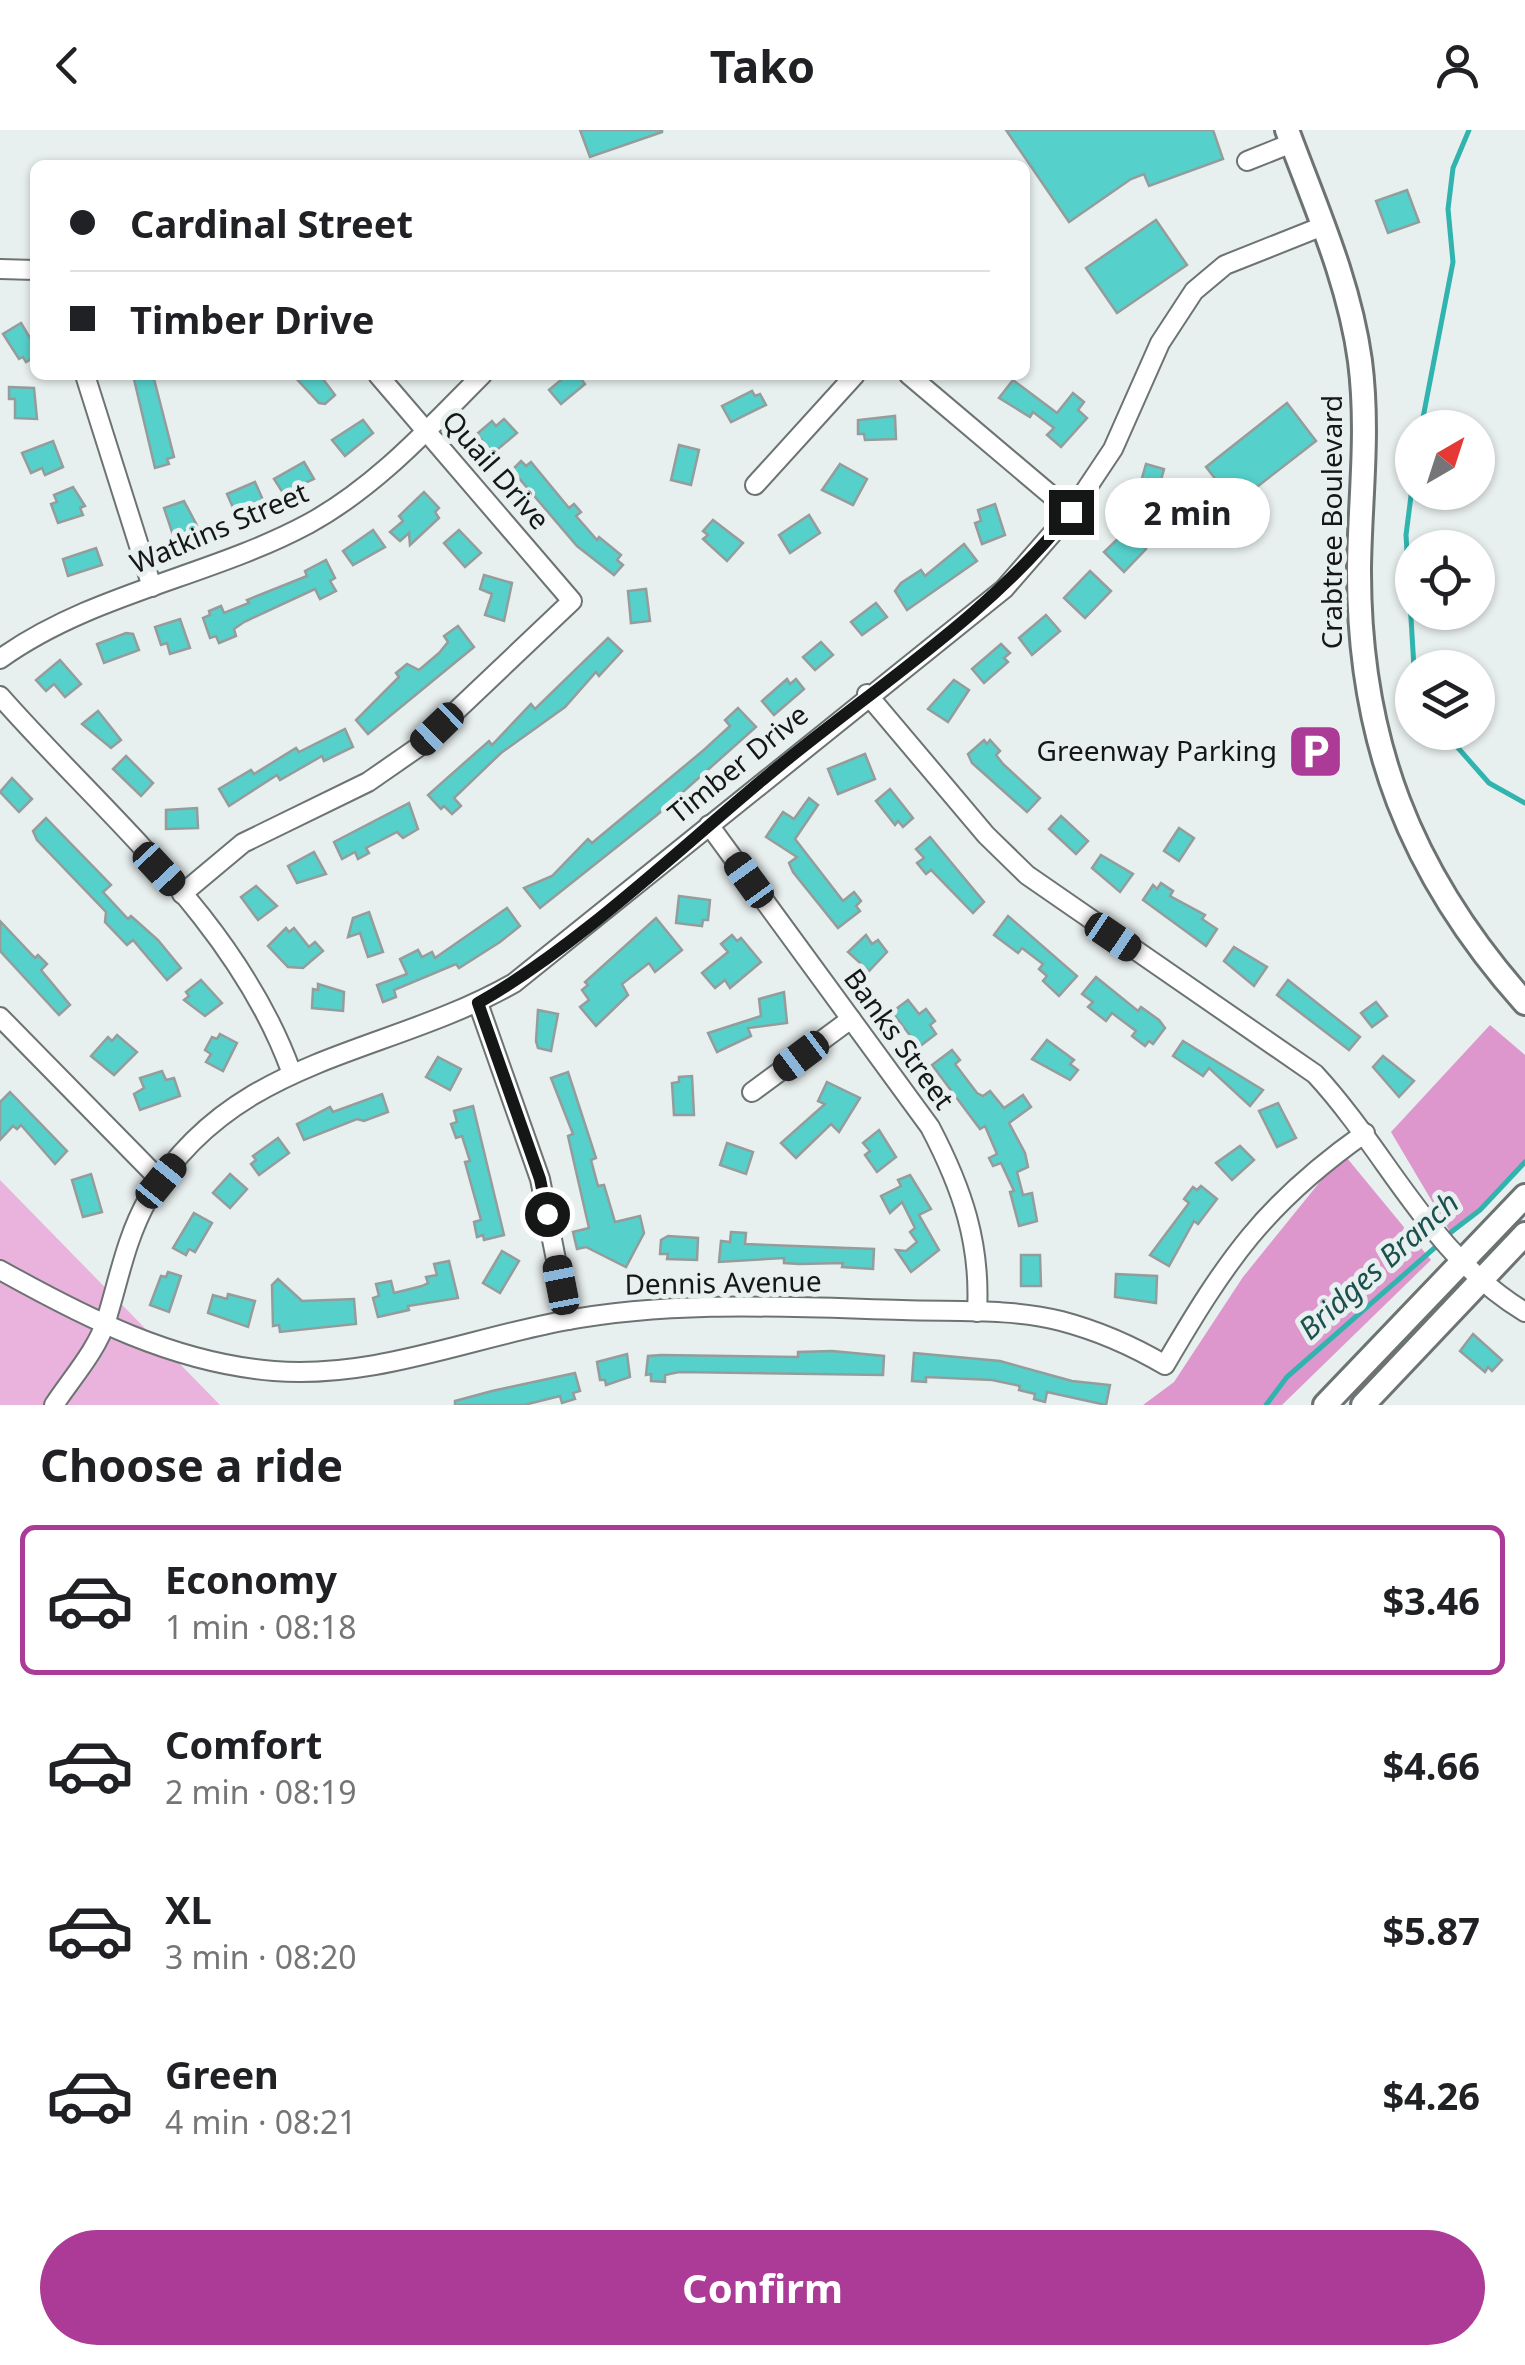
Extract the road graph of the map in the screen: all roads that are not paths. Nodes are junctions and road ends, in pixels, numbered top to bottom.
1 (1289, 136) edge
2 (1247, 161) dead end
3 (1323, 226) junction
4 (0, 269) edge
5 (30, 270) edge
6 (86, 380) edge
7 (382, 380) edge
8 (477, 380) edge
9 (850, 380) edge
10 (914, 380) edge
11 (426, 431) junction
12 (755, 485) dead end
13 (1071, 512) junction
14 (152, 587) junction
15 (0, 659) edge
16 (867, 694) junction
17 (0, 696) edge
18 (708, 824) junction
19 (182, 894) junction
20 (478, 1003) junction
21 (1525, 1003) edge
22 (0, 1018) edge
23 (851, 1019) junction
24 (292, 1071) junction
25 (752, 1092) dead end
26 (1364, 1133) junction
27 (161, 1181) junction
28 (1525, 1196) edge
29 (1525, 1234) edge
30 (1461, 1262) junction
31 (0, 1270) edge
32 (1480, 1280) junction
33 (976, 1312) junction
34 (1525, 1312) edge
35 (568, 1320) junction
36 (105, 1324) junction
37 (54, 1405) edge
38 (1325, 1405) edge
39 (1363, 1405) edge

1 - 2 street
1 - 3 main road, Crabtree Boulevard
3 - 13 street, Timber Drive
3 - 21 main road, Crabtree Boulevard
4 - 5 street
6 - 14 street
7 - 11 street, Quail Drive
8 - 11 street, Watkins Street
9 - 12 street
10 - 13 street
11 - 14 street, Watkins Street
11 - 19 street, Quail Drive
13 - 16 street, Timber Drive
14 - 15 street, Watkins Street
16 - 18 street, Timber Drive
16 - 26 street
17 - 19 street
18 - 20 street, Timber Drive
18 - 23 street, Banks Street
19 - 24 street
20 - 24 street, Timber Drive
20 - 35 street
22 - 27 street
23 - 25 street
23 - 33 street, Banks Street
24 - 27 street, Timber Drive
26 - 30 street
26 - 33 street, Dennis Avenue
27 - 36 street, Timber Drive
28 - 30 main road
29 - 32 main road
30 - 32 street
30 - 38 main road
31 - 36 street, Dennis Avenue
32 - 34 street
32 - 39 main road
33 - 35 street, Dennis Avenue
35 - 36 street, Dennis Avenue
36 - 37 street, Timber Drive

